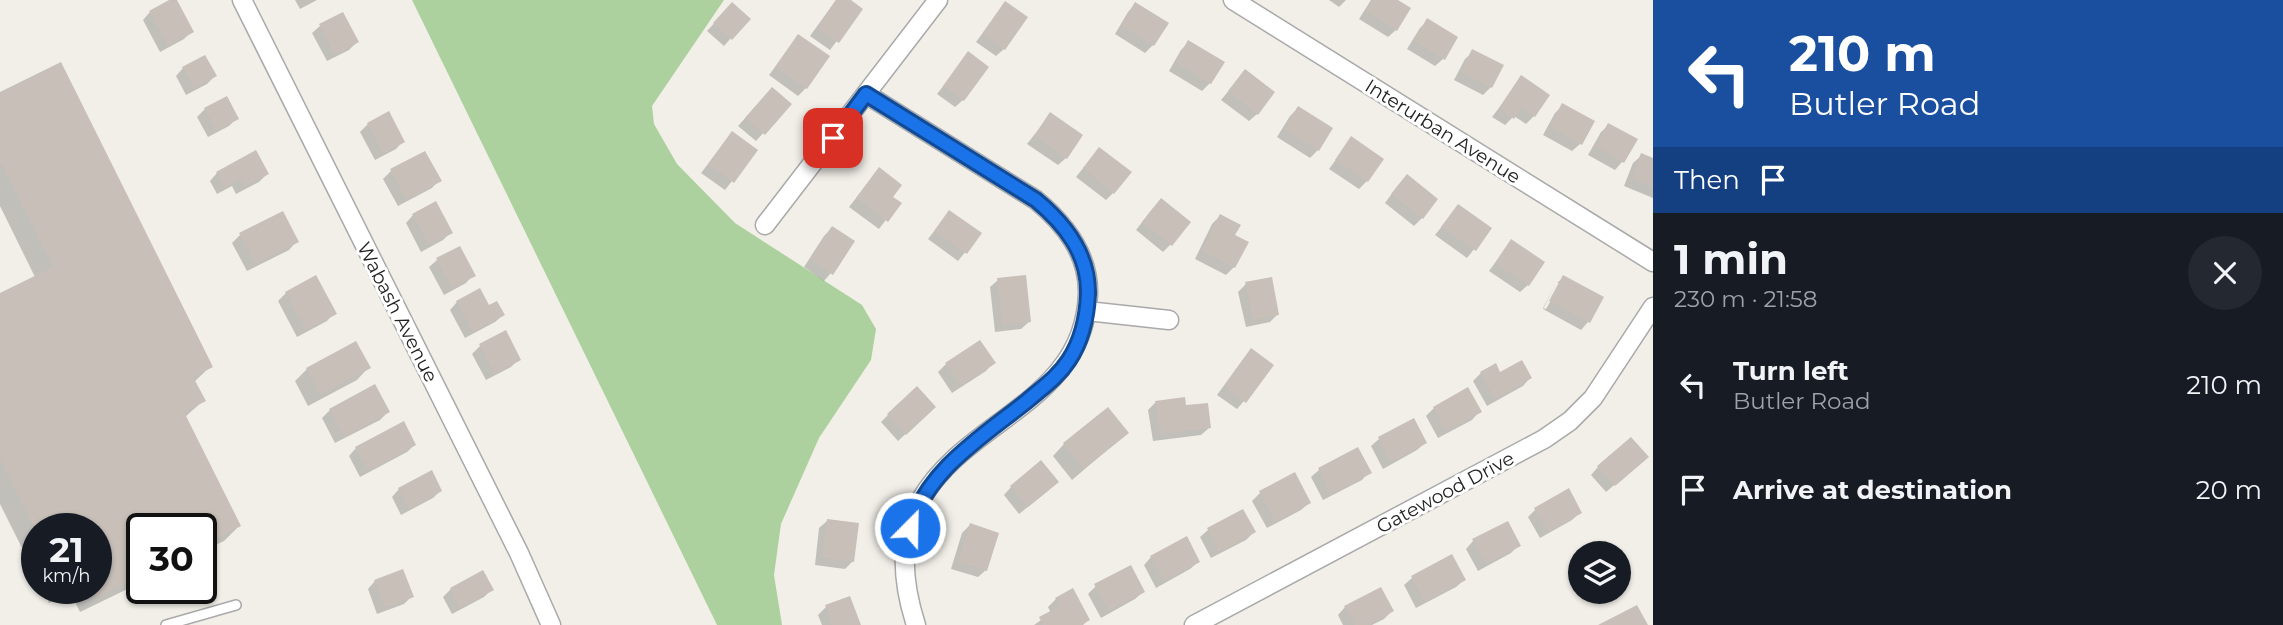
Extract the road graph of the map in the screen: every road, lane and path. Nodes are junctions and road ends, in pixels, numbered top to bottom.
1 (242, 0) edge
2 (938, 0) edge
3 (1233, 0) edge
4 (866, 94) junction
5 (765, 225) dead end
6 (1653, 262) edge
7 (1653, 307) edge
8 (1087, 311) junction
9 (1170, 320) dead end
10 (236, 605) dead end
11 (166, 625) edge
12 (551, 625) edge
13 (916, 625) edge
14 (1194, 625) edge

1 - 12 street, Wabash Avenue
2 - 4 street
3 - 6 street, Interurban Avenue
4 - 5 street
4 - 8 street
7 - 14 street, Gatewood Drive
8 - 9 street
8 - 13 street
10 - 11 lane

